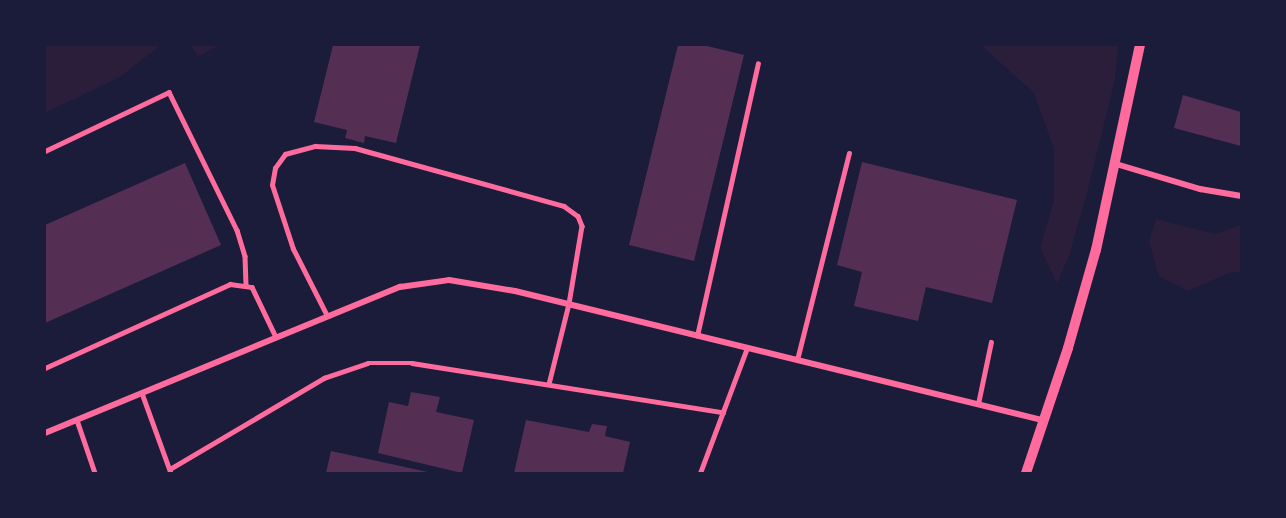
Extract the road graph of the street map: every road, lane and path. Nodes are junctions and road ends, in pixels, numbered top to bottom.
1 (1140, 45) edge
2 (758, 64) dead end
3 (45, 151) edge
4 (849, 153) dead end
5 (1116, 164) junction
6 (1241, 196) edge
7 (246, 285) junction
8 (569, 304) junction
9 (327, 316) junction
10 (697, 336) junction
11 (276, 337) junction
12 (991, 342) dead end
13 (747, 348) junction
14 (797, 360) junction
15 (45, 368) edge
16 (549, 384) junction
17 (142, 393) junction
18 (978, 404) junction
19 (723, 412) junction
20 (77, 420) junction
21 (1042, 420) junction
22 (45, 433) edge
23 (171, 471) edge
24 (95, 473) edge
25 (700, 473) edge
26 (1026, 473) edge

1 - 5 street
2 - 10 lane
3 - 7 lane
4 - 14 lane
5 - 6 street
5 - 21 street
7 - 11 lane
7 - 15 lane
8 - 9 street
8 - 9 lane
8 - 10 street
8 - 16 lane
9 - 11 street
10 - 13 street
11 - 17 street
12 - 18 lane
13 - 14 street
13 - 19 lane
14 - 18 street
16 - 19 lane
16 - 23 lane
17 - 20 street
17 - 23 lane
18 - 21 street
19 - 25 lane
20 - 22 street
20 - 24 lane
21 - 26 street

